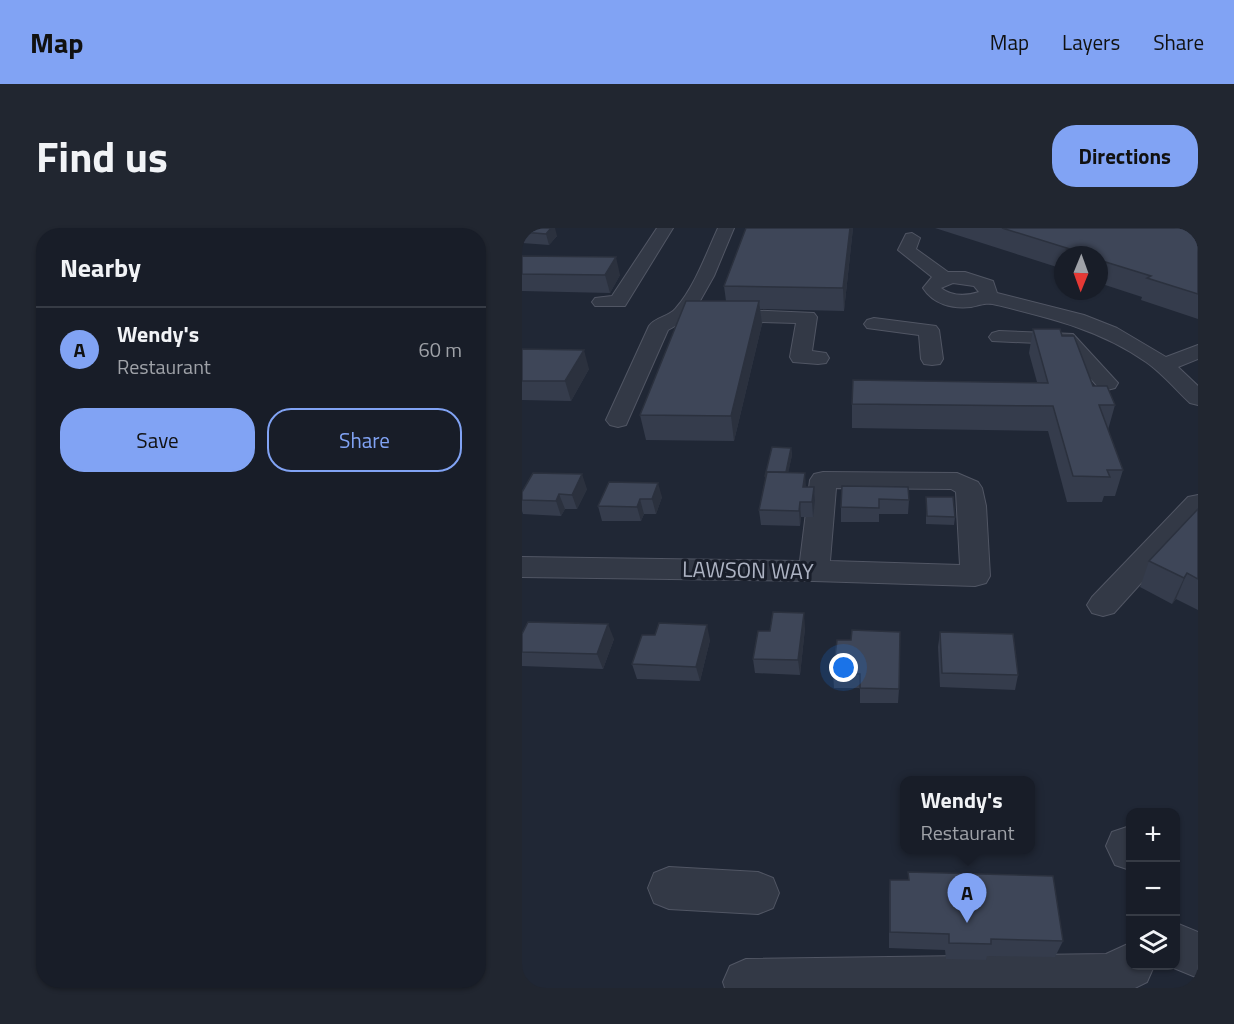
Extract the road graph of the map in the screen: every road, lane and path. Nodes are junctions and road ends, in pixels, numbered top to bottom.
1 (665, 228) edge
2 (726, 228) edge
3 (903, 247) dead end
4 (946, 279) junction
5 (986, 296) junction
6 (948, 300) junction
7 (602, 302) dead end
8 (683, 314) junction
9 (1097, 326) junction
10 (999, 337) dead end
11 (1066, 338) junction
12 (1195, 345) edge
13 (818, 358) dead end
14 (932, 359) dead end
15 (1165, 366) junction
16 (1107, 383) edge
17 (1198, 398) edge
18 (618, 420) dead end
19 (1198, 503) edge
20 (522, 567) edge
21 (814, 571) junction
22 (1103, 604) dead end
23 (669, 888) dead end
24 (758, 892) dead end
25 (1126, 968) edge
26 (746, 982) dead end

1 - 7 street
2 - 8 street
3 - 4 street
4 - 5 street
4 - 6 street
5 - 6 street
5 - 9 street
6 - 14 street
8 - 13 street
8 - 18 street
9 - 11 street
9 - 15 street
10 - 11 street
11 - 16 street
12 - 15 street
15 - 17 street
19 - 22 street
20 - 21 street, LAWSON WAY
21 - 21 street, LAWSON WAY
23 - 24 street
25 - 26 street

